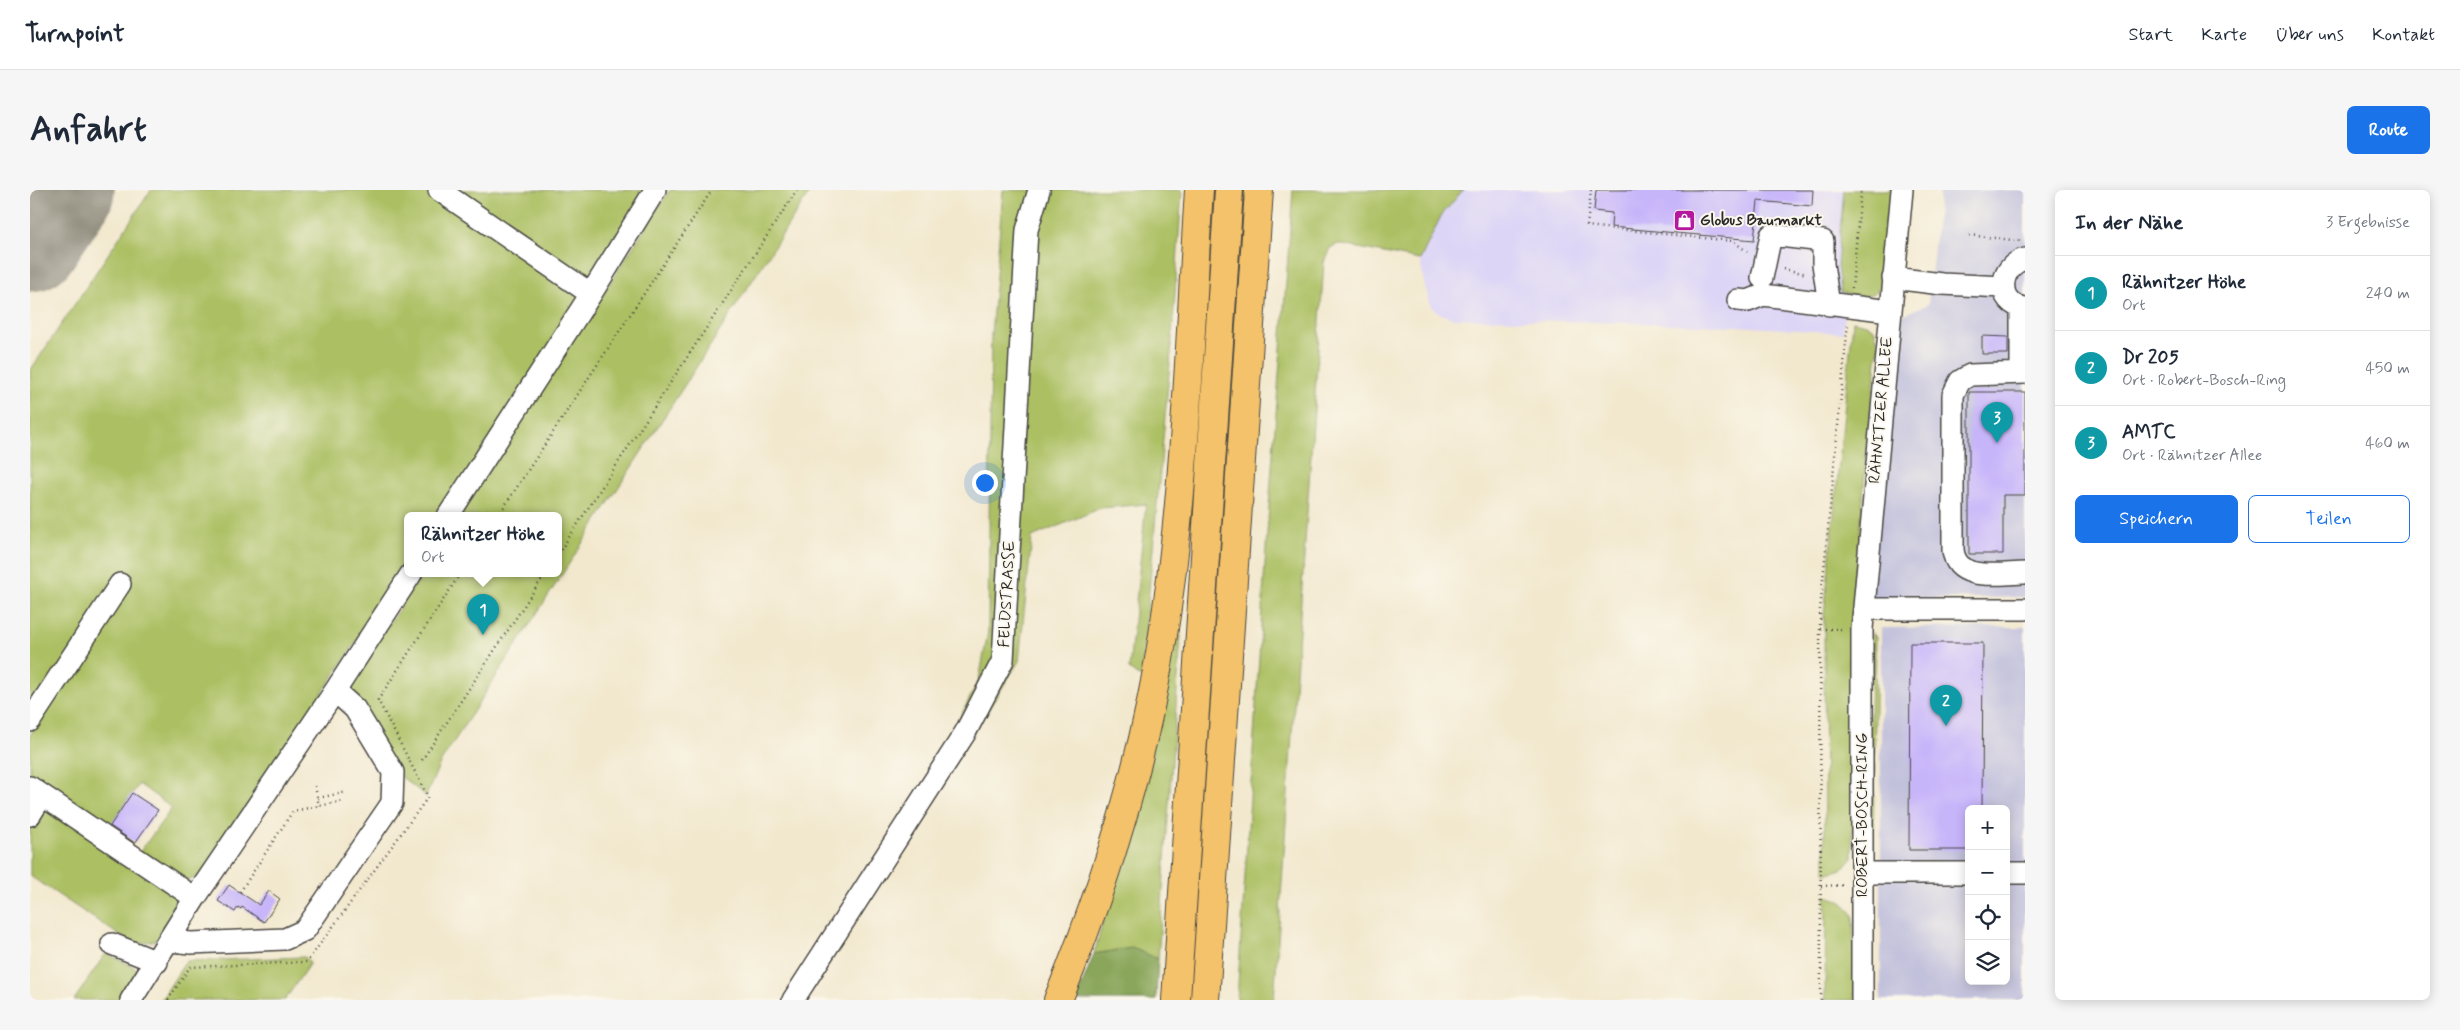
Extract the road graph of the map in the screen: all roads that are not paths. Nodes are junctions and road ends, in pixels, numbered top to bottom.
1 (439, 190) edge
2 (655, 190) edge
3 (1039, 190) edge
4 (1199, 190) edge
5 (1229, 190) edge
6 (1259, 190) edge
7 (1902, 190) edge
8 (2025, 259) edge
9 (1893, 278) junction
10 (2004, 287) junction
11 (591, 294) junction
12 (1743, 300) dead end
13 (1793, 300) junction
14 (1828, 305) junction
15 (2023, 308) edge
16 (1890, 312) junction
17 (2023, 373) edge
18 (451, 512) edge
19 (2025, 573) edge
20 (409, 577) edge
21 (120, 584) dead end
22 (2025, 609) edge
23 (1869, 616) junction
24 (335, 692) junction
25 (30, 721) edge
26 (36, 792) edge
27 (30, 815) edge
28 (1965, 873) edge
29 (2010, 873) edge
30 (2025, 873) edge
31 (1862, 879) junction
32 (195, 898) junction
33 (169, 941) junction
34 (112, 944) dead end
35 (157, 962) junction
36 (131, 1000) edge
37 (794, 1000) edge
38 (1058, 1000) edge
39 (1176, 1000) edge
40 (1205, 1000) edge
41 (1862, 1000) edge

1 - 11 street
2 - 11 street
3 - 37 street, FELDSTRASSE
4 - 38 highway
5 - 39 highway
6 - 40 highway
7 - 9 street, RÄHNITZER ALLEE
8 - 10 street
9 - 10 street
9 - 16 street, RÄHNITZER ALLEE
10 - 15 street
11 - 18 street
12 - 13 street
13 - 14 street
13 - 14 street
14 - 16 street
15 - 17 street
16 - 23 street, RÄHNITZER ALLEE
17 - 19 street
20 - 24 street
21 - 25 street
22 - 23 street
23 - 31 street, ROBERT-BOSCH-RING
24 - 32 street
24 - 33 street
26 - 27 street
26 - 32 street
28 - 31 street
29 - 30 street
31 - 41 street, ROBERT-BOSCH-RING
32 - 33 street
33 - 35 street
34 - 35 street
35 - 36 street

